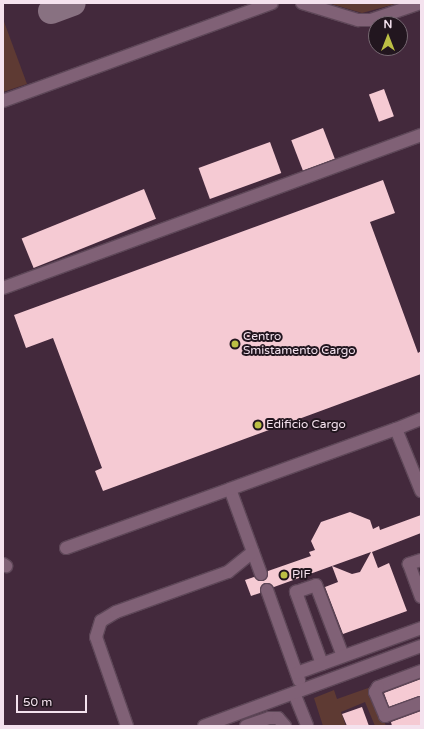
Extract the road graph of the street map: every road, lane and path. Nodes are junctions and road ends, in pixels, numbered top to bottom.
1 (272, 3) edge
2 (302, 3) edge
3 (421, 3) edge
4 (3, 101) edge
5 (421, 135) edge
6 (3, 288) edge
7 (421, 419) edge
8 (396, 429) junction
9 (230, 489) junction
10 (421, 491) edge
11 (66, 548) dead end
12 (253, 552) junction
13 (421, 560) edge
14 (261, 574) dead end
15 (267, 590) dead end
16 (421, 598) edge
17 (421, 628) edge
18 (421, 646) edge
19 (343, 656) junction
20 (322, 664) junction
21 (421, 671) edge
22 (297, 673) junction
23 (299, 692) junction
24 (421, 703) edge
25 (127, 726) edge
26 (204, 726) edge
27 (246, 726) edge
28 (285, 726) edge
29 (307, 726) edge

1 - 4 street
2 - 3 street
5 - 6 street
7 - 8 street
8 - 9 street
8 - 10 street
9 - 11 street
9 - 12 street
12 - 14 street
12 - 25 street
13 - 16 street
15 - 22 street
17 - 19 street
18 - 23 street
19 - 20 street
19 - 20 street
20 - 22 street
21 - 24 street
22 - 23 street
23 - 26 street
23 - 29 street
27 - 28 street

